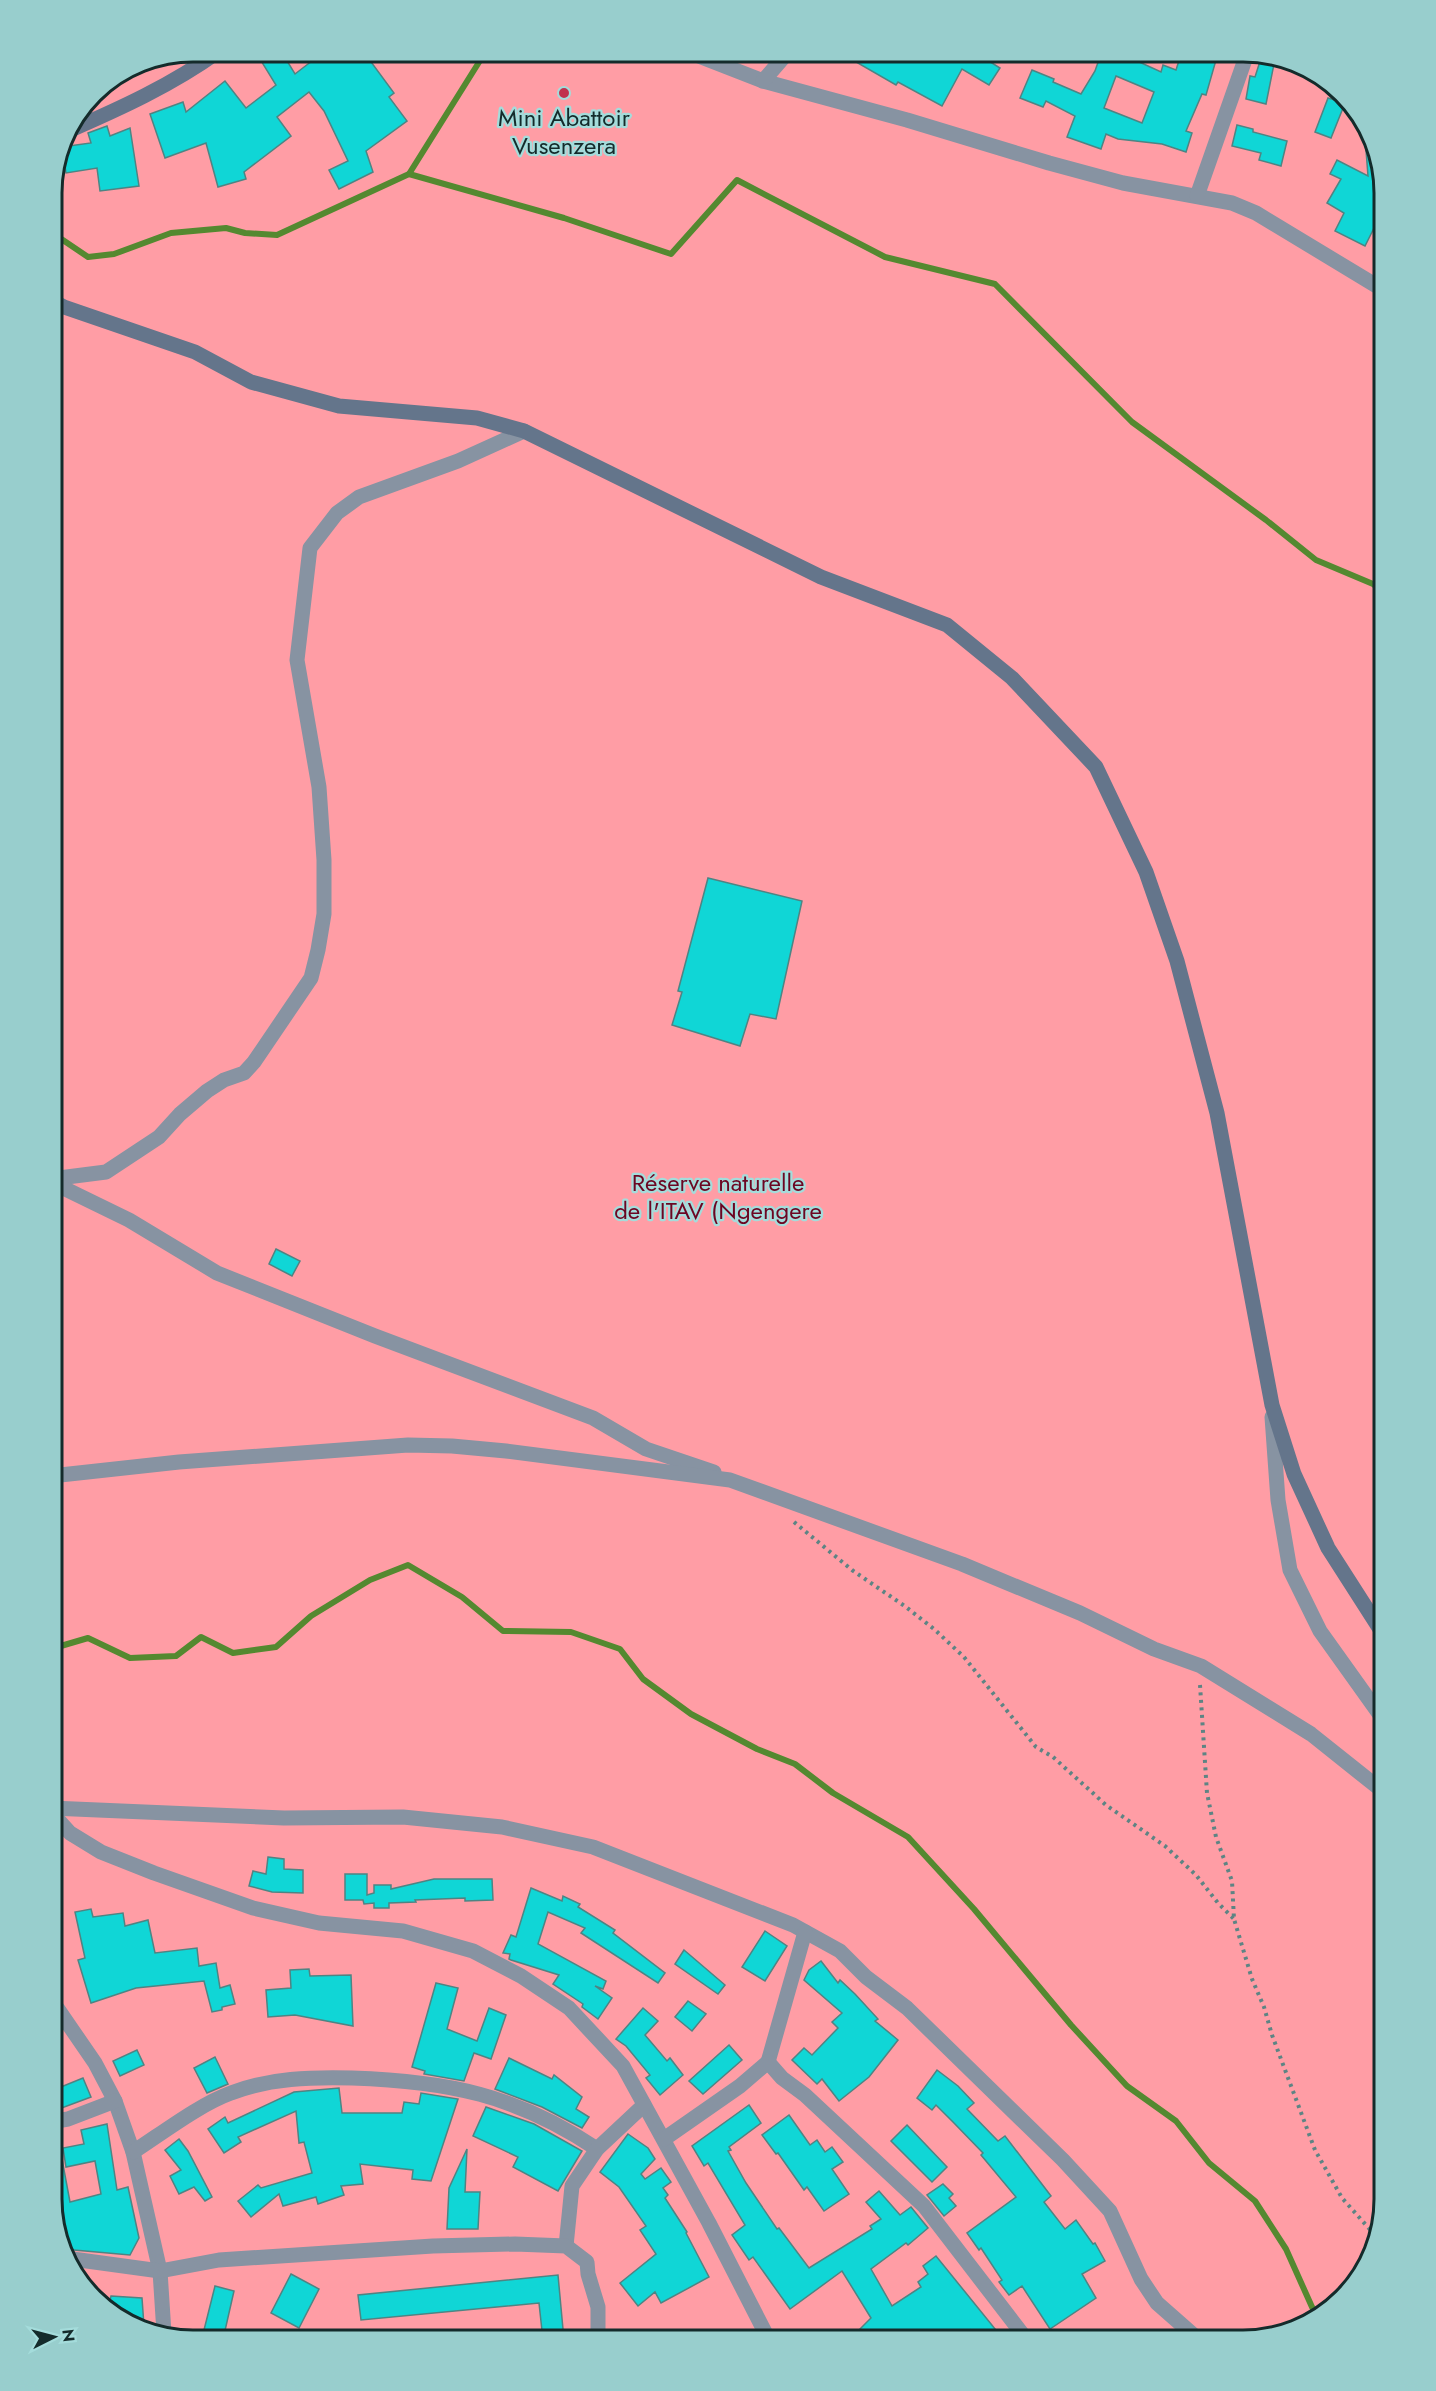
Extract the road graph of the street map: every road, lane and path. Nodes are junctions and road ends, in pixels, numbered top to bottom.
1 (192, 62) edge
2 (715, 62) edge
3 (780, 62) edge
4 (1244, 62) edge
5 (764, 81) junction
6 (80, 126) edge
7 (1197, 196) junction
8 (1374, 284) edge
9 (62, 306) edge
10 (524, 431) junction
11 (62, 1179) edge
12 (62, 1186) edge
13 (1272, 1405) junction
14 (62, 1475) edge
15 (730, 1480) junction
16 (791, 1519) dead end
17 (1374, 1620) edge
18 (1201, 1666) junction
19 (1374, 1707) edge
20 (1374, 1784) edge
21 (62, 1810) edge
22 (62, 1823) edge
23 (1234, 1919) junction
24 (805, 1932) junction
25 (62, 2015) edge
26 (768, 2062) junction
27 (115, 2101) junction
28 (644, 2105) junction
29 (62, 2120) edge
30 (664, 2139) junction
31 (597, 2149) junction
32 (133, 2152) junction
33 (1370, 2230) edge
34 (566, 2246) junction
35 (77, 2260) edge
36 (160, 2271) junction
37 (164, 2326) edge
38 (598, 2329) edge
39 (764, 2330) edge
40 (1019, 2330) edge
41 (1188, 2330) edge

1 - 6 street
2 - 5 street
3 - 5 street
4 - 7 street
5 - 7 street
7 - 8 street
9 - 10 street
10 - 11 street
10 - 13 street
12 - 15 street
13 - 17 street
13 - 19 street
14 - 15 street
15 - 18 street
16 - 23 path
18 - 20 street
18 - 23 path
21 - 24 street
22 - 28 street
23 - 33 path
24 - 26 street
24 - 41 street
25 - 27 street
26 - 30 street
26 - 40 street
27 - 29 street
27 - 32 street
28 - 30 street
28 - 31 street
30 - 39 street
31 - 32 street
31 - 34 street
32 - 36 street
34 - 36 street
34 - 38 street
35 - 36 street
36 - 37 street

